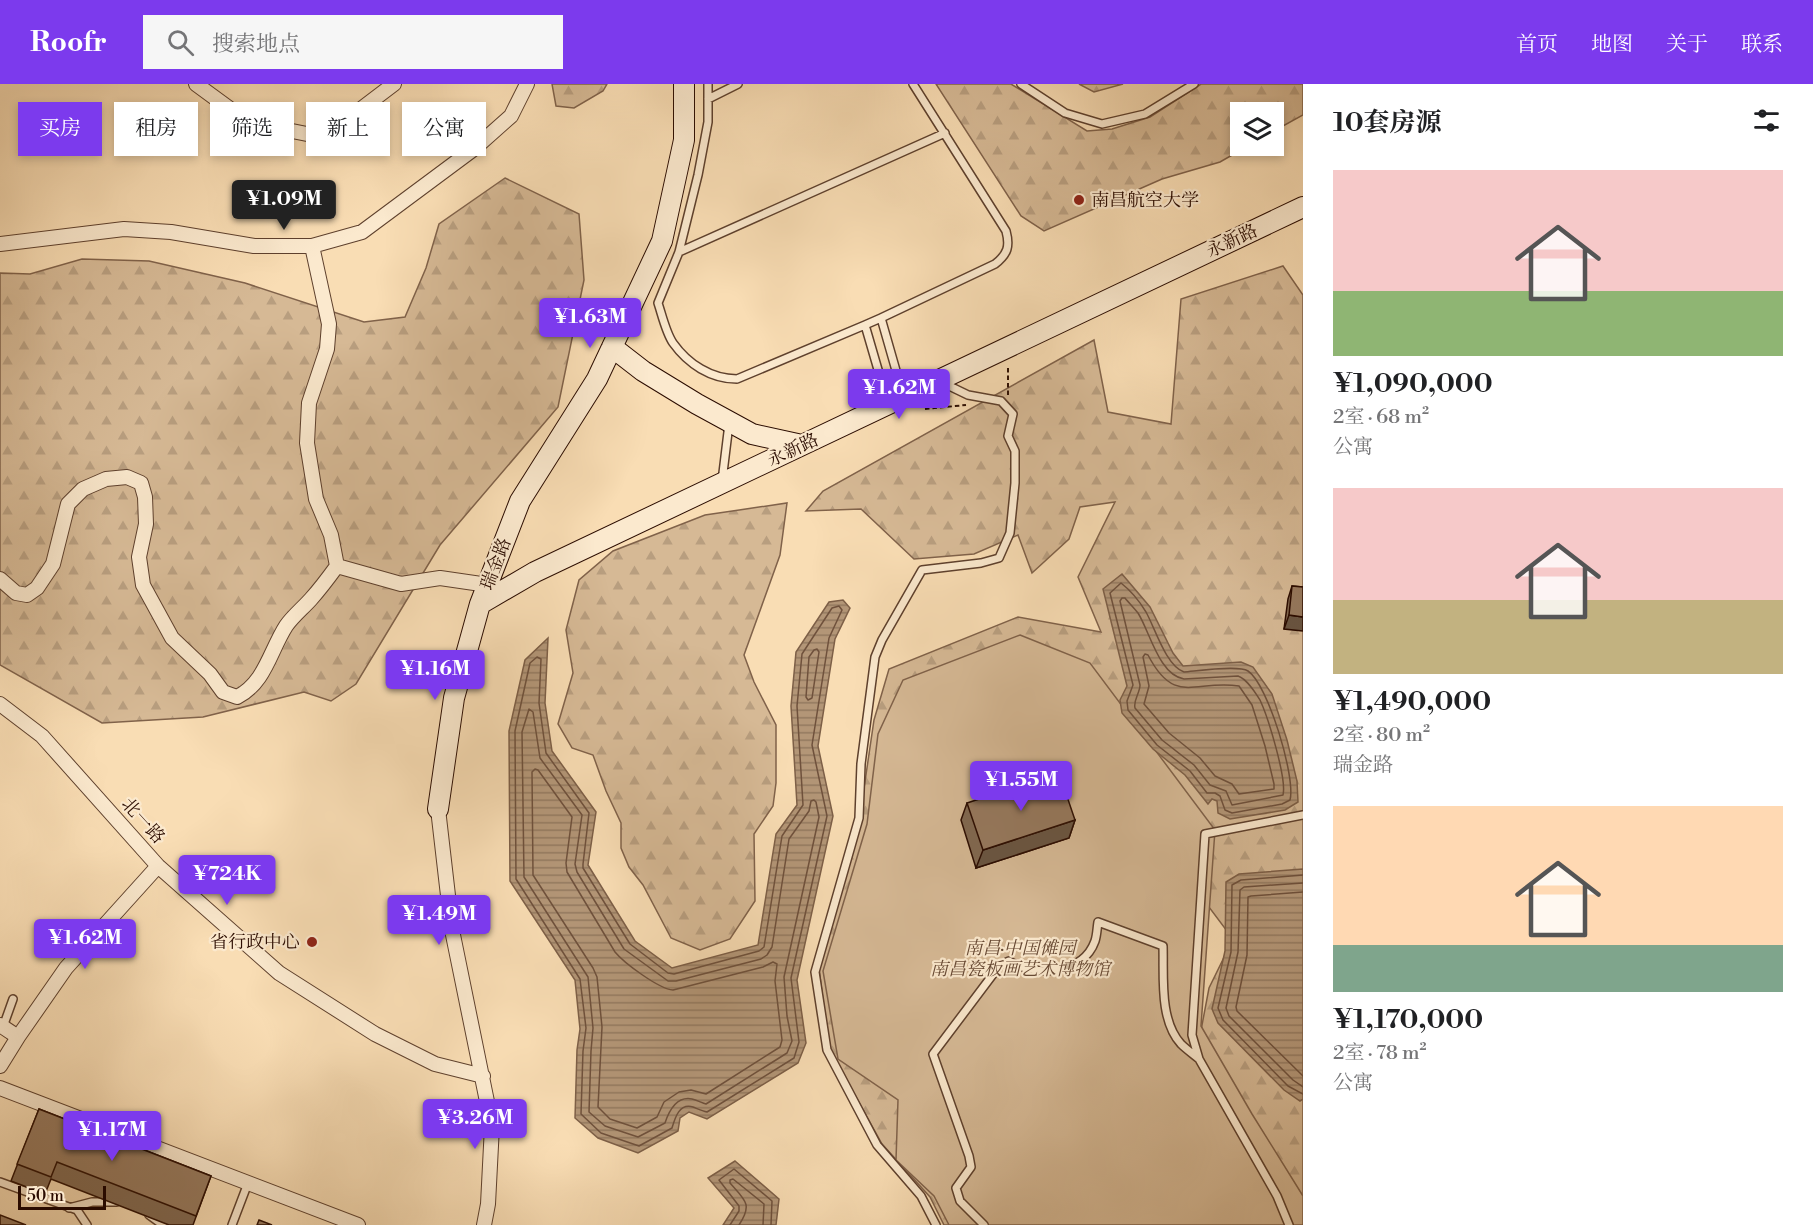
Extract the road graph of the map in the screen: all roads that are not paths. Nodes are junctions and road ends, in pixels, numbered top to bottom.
1 (196, 84) edge
2 (394, 84) edge
3 (528, 84) edge
4 (684, 84) edge
5 (708, 84) edge
6 (738, 84) edge
7 (913, 84) edge
8 (1021, 84) edge
9 (1194, 84) edge
10 (708, 99) junction
11 (945, 134) junction
12 (1303, 207) edge
13 (0, 244) edge
14 (312, 246) junction
15 (679, 252) junction
16 (881, 318) junction
17 (865, 325) junction
18 (612, 347) junction
19 (938, 381) junction
20 (896, 401) junction
21 (729, 421) junction
22 (802, 445) junction
23 (721, 484) junction
24 (337, 566) junction
25 (0, 579) edge
26 (488, 585) junction
27 (480, 604) junction
28 (0, 704) edge
29 (438, 809) joint
30 (1303, 815) edge
31 (158, 866) junction
32 (13, 999) dead end
33 (2, 1026) edge
34 (18, 1037) junction
35 (1199, 1059) junction
36 (0, 1066) edge
37 (483, 1076) junction
38 (0, 1088) edge
39 (0, 1182) edge
40 (248, 1183) junction
41 (122, 1202) dead end
42 (69, 1208) junction
43 (146, 1212) dead end
44 (87, 1225) edge
45 (163, 1225) edge
46 (232, 1225) edge
47 (358, 1225) edge
48 (484, 1225) edge
49 (936, 1225) edge
50 (984, 1225) edge
51 (1289, 1225) edge

1 - 2 street
3 - 14 street
4 - 18 street, 瑞金路
5 - 10 lane
6 - 10 lane
7 - 11 lane
8 - 9 lane
10 - 15 lane
11 - 15 lane
11 - 16 lane
12 - 19 street, 永新路
13 - 14 street
14 - 24 street
15 - 17 lane
16 - 17 lane
16 - 20 lane
17 - 20 lane
18 - 21 street
18 - 26 street, 瑞金路
19 - 20 street, 永新路
19 - 49 lane
20 - 22 street, 永新路
21 - 22 street
21 - 23 lane
22 - 23 street, 永新路
23 - 27 street, 永新路
24 - 25 street
24 - 26 street
26 - 27 street, 瑞金路
27 - 29 street, 瑞金路
28 - 31 street, 北一路
29 - 37 street, 瑞金路
30 - 35 lane
31 - 34 street
31 - 37 street, 北一路
32 - 33 lane
33 - 34 street
34 - 36 street
35 - 50 lane
35 - 51 lane
37 - 48 street, 瑞金路
38 - 40 street
39 - 42 lane
40 - 46 lane
40 - 47 street
41 - 42 lane
42 - 44 lane
43 - 45 lane

